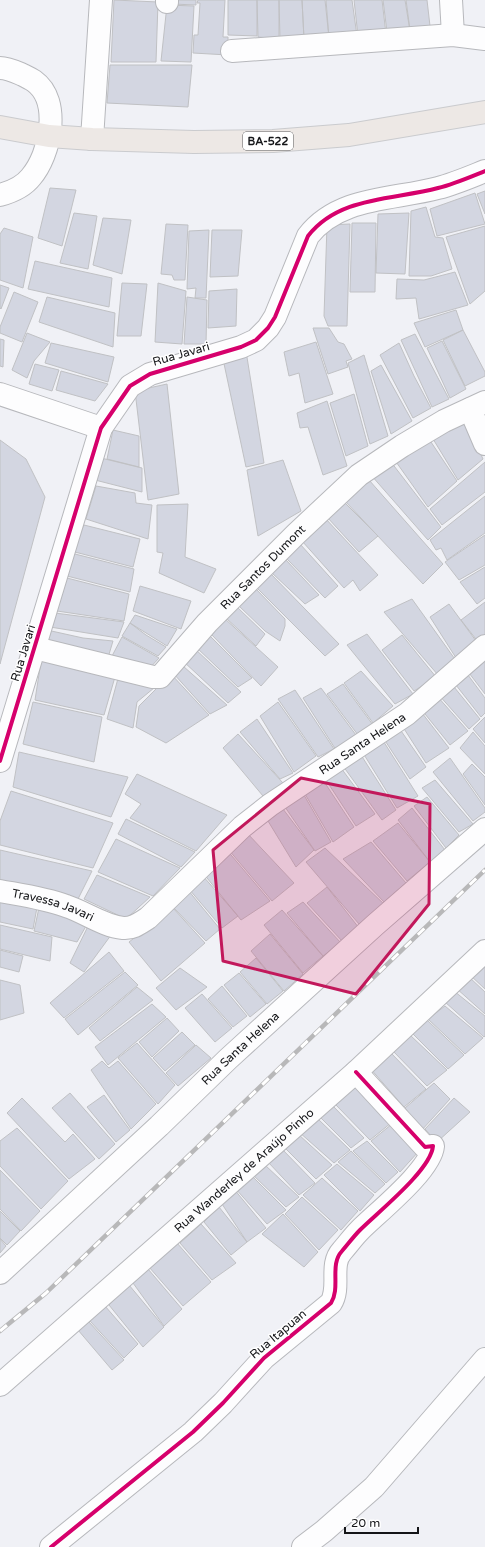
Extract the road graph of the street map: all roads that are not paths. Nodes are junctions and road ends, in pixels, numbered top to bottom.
1 (101, 0) edge
2 (451, 0) edge
3 (453, 35) junction
4 (485, 39) edge
5 (232, 51) dead end
6 (0, 68) edge
7 (485, 112) edge
8 (0, 127) edge
9 (49, 136) junction
10 (92, 138) junction
11 (485, 171) edge
12 (2, 197) edge
13 (0, 394) edge
14 (477, 405) edge
15 (101, 428) junction
16 (485, 444) edge
17 (485, 646) edge
18 (35, 648) junction
19 (0, 761) edge
20 (485, 829) edge
21 (0, 891) edge
22 (104, 923) joint
23 (485, 951) edge
24 (356, 1072) junction
25 (0, 1274) edge
26 (485, 1359) edge
27 (0, 1385) edge
28 (50, 1547) edge
29 (303, 1547) edge

1 - 10 street
2 - 3 street
3 - 4 street
3 - 5 street
6 - 9 street
7 - 10 main road, BA-522
8 - 9 main road, BA-522
9 - 10 main road, BA-522
9 - 12 street
11 - 15 street, Rua Javari
13 - 15 street
14 - 16 street
14 - 18 street, Rua Santos Dumont
15 - 18 street, Rua Javari
17 - 22 street, Rua Santa Helena
18 - 19 street, Rua Javari
20 - 25 street, Rua Santa Helena
21 - 22 street, Travessa Javari
23 - 24 street, Rua Wanderley de Araújo Pinho
24 - 27 street, Rua Wanderley de Araújo Pinho
24 - 28 street, Rua Itapuan
26 - 29 street

